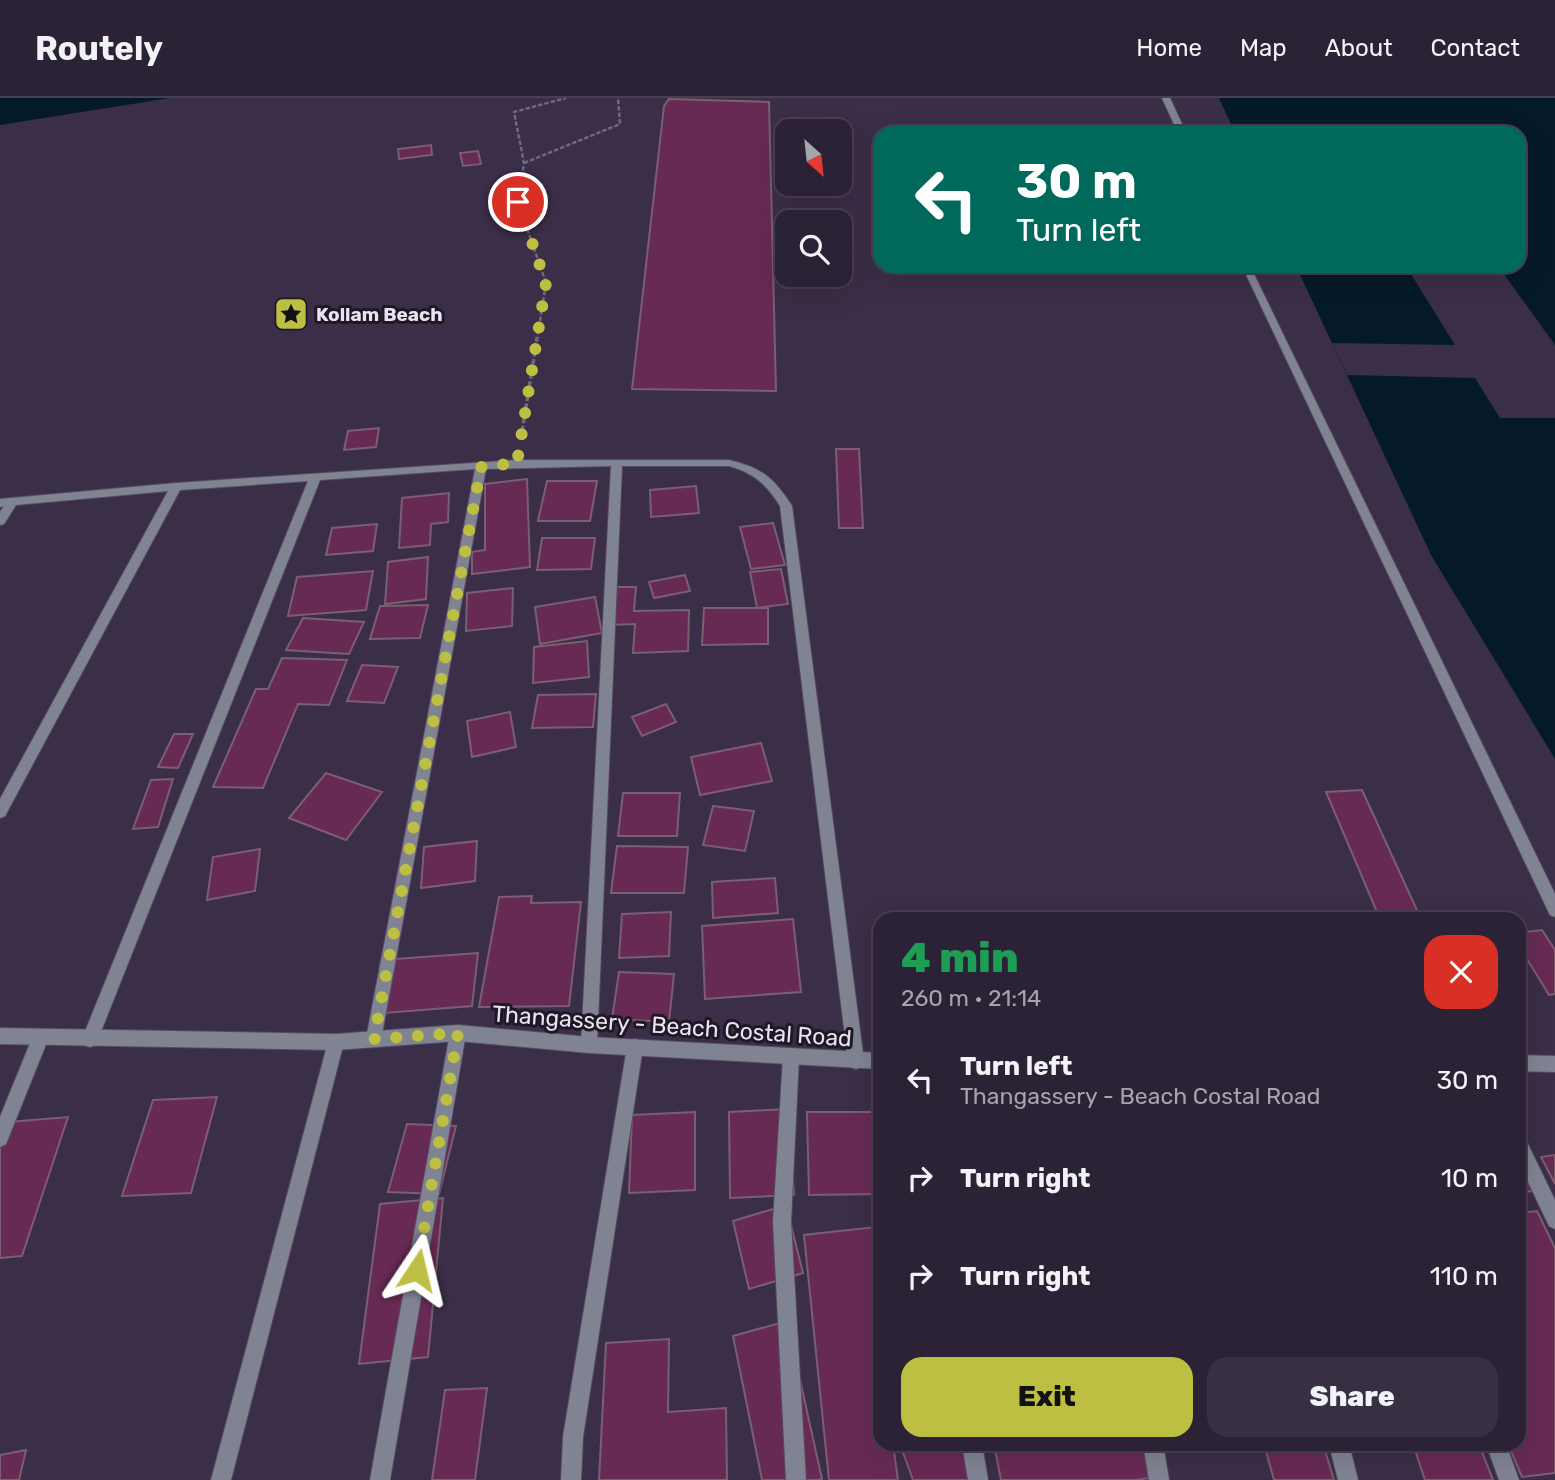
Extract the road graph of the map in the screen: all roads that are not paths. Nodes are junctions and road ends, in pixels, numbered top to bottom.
1 (1166, 98) edge
2 (1179, 126) edge
3 (1249, 273) edge
4 (617, 464) junction
5 (481, 467) junction
6 (315, 478) junction
7 (176, 487) junction
8 (7, 502) edge
9 (0, 521) edge
10 (0, 812) edge
11 (1555, 911) edge
12 (458, 1033) junction
13 (0, 1037) edge
14 (41, 1037) junction
15 (90, 1039) junction
16 (374, 1039) junction
17 (335, 1042) junction
18 (589, 1045) junction
19 (635, 1047) junction
20 (790, 1057) junction
21 (873, 1060) edge
22 (856, 1061) junction
23 (1526, 1063) edge
24 (1555, 1064) edge
25 (0, 1138) edge
26 (1526, 1159) edge
27 (1555, 1220) edge
28 (973, 1451) edge
29 (1154, 1451) edge
30 (1341, 1451) edge
31 (1499, 1451) edge
32 (221, 1480) edge
33 (380, 1480) edge
34 (570, 1480) edge
35 (796, 1480) edge
36 (978, 1480) edge
37 (1159, 1480) edge
38 (1348, 1480) edge
39 (1509, 1480) edge

1 - 2 street
3 - 11 street
4 - 5 street
4 - 18 street
4 - 22 street
5 - 6 street
5 - 16 street
6 - 7 street
6 - 15 street
7 - 8 street
7 - 10 street
8 - 9 street
12 - 16 street, Thangassery - Beach Costal Road
12 - 18 street, Thangassery - Beach Costal Road
12 - 33 street
13 - 14 street, Thangassery - Beach Costal Road
14 - 15 street, Thangassery - Beach Costal Road
14 - 25 street
15 - 17 street, Thangassery - Beach Costal Road
16 - 17 street, Thangassery - Beach Costal Road
17 - 32 street
18 - 19 street, Thangassery - Beach Costal Road
19 - 20 street, Thangassery - Beach Costal Road
19 - 34 street
20 - 22 street, Thangassery - Beach Costal Road
20 - 35 street
21 - 22 street, Thangassery - Beach Costal Road
23 - 24 street
26 - 27 street
28 - 36 street
29 - 37 street
30 - 38 street
31 - 39 street

